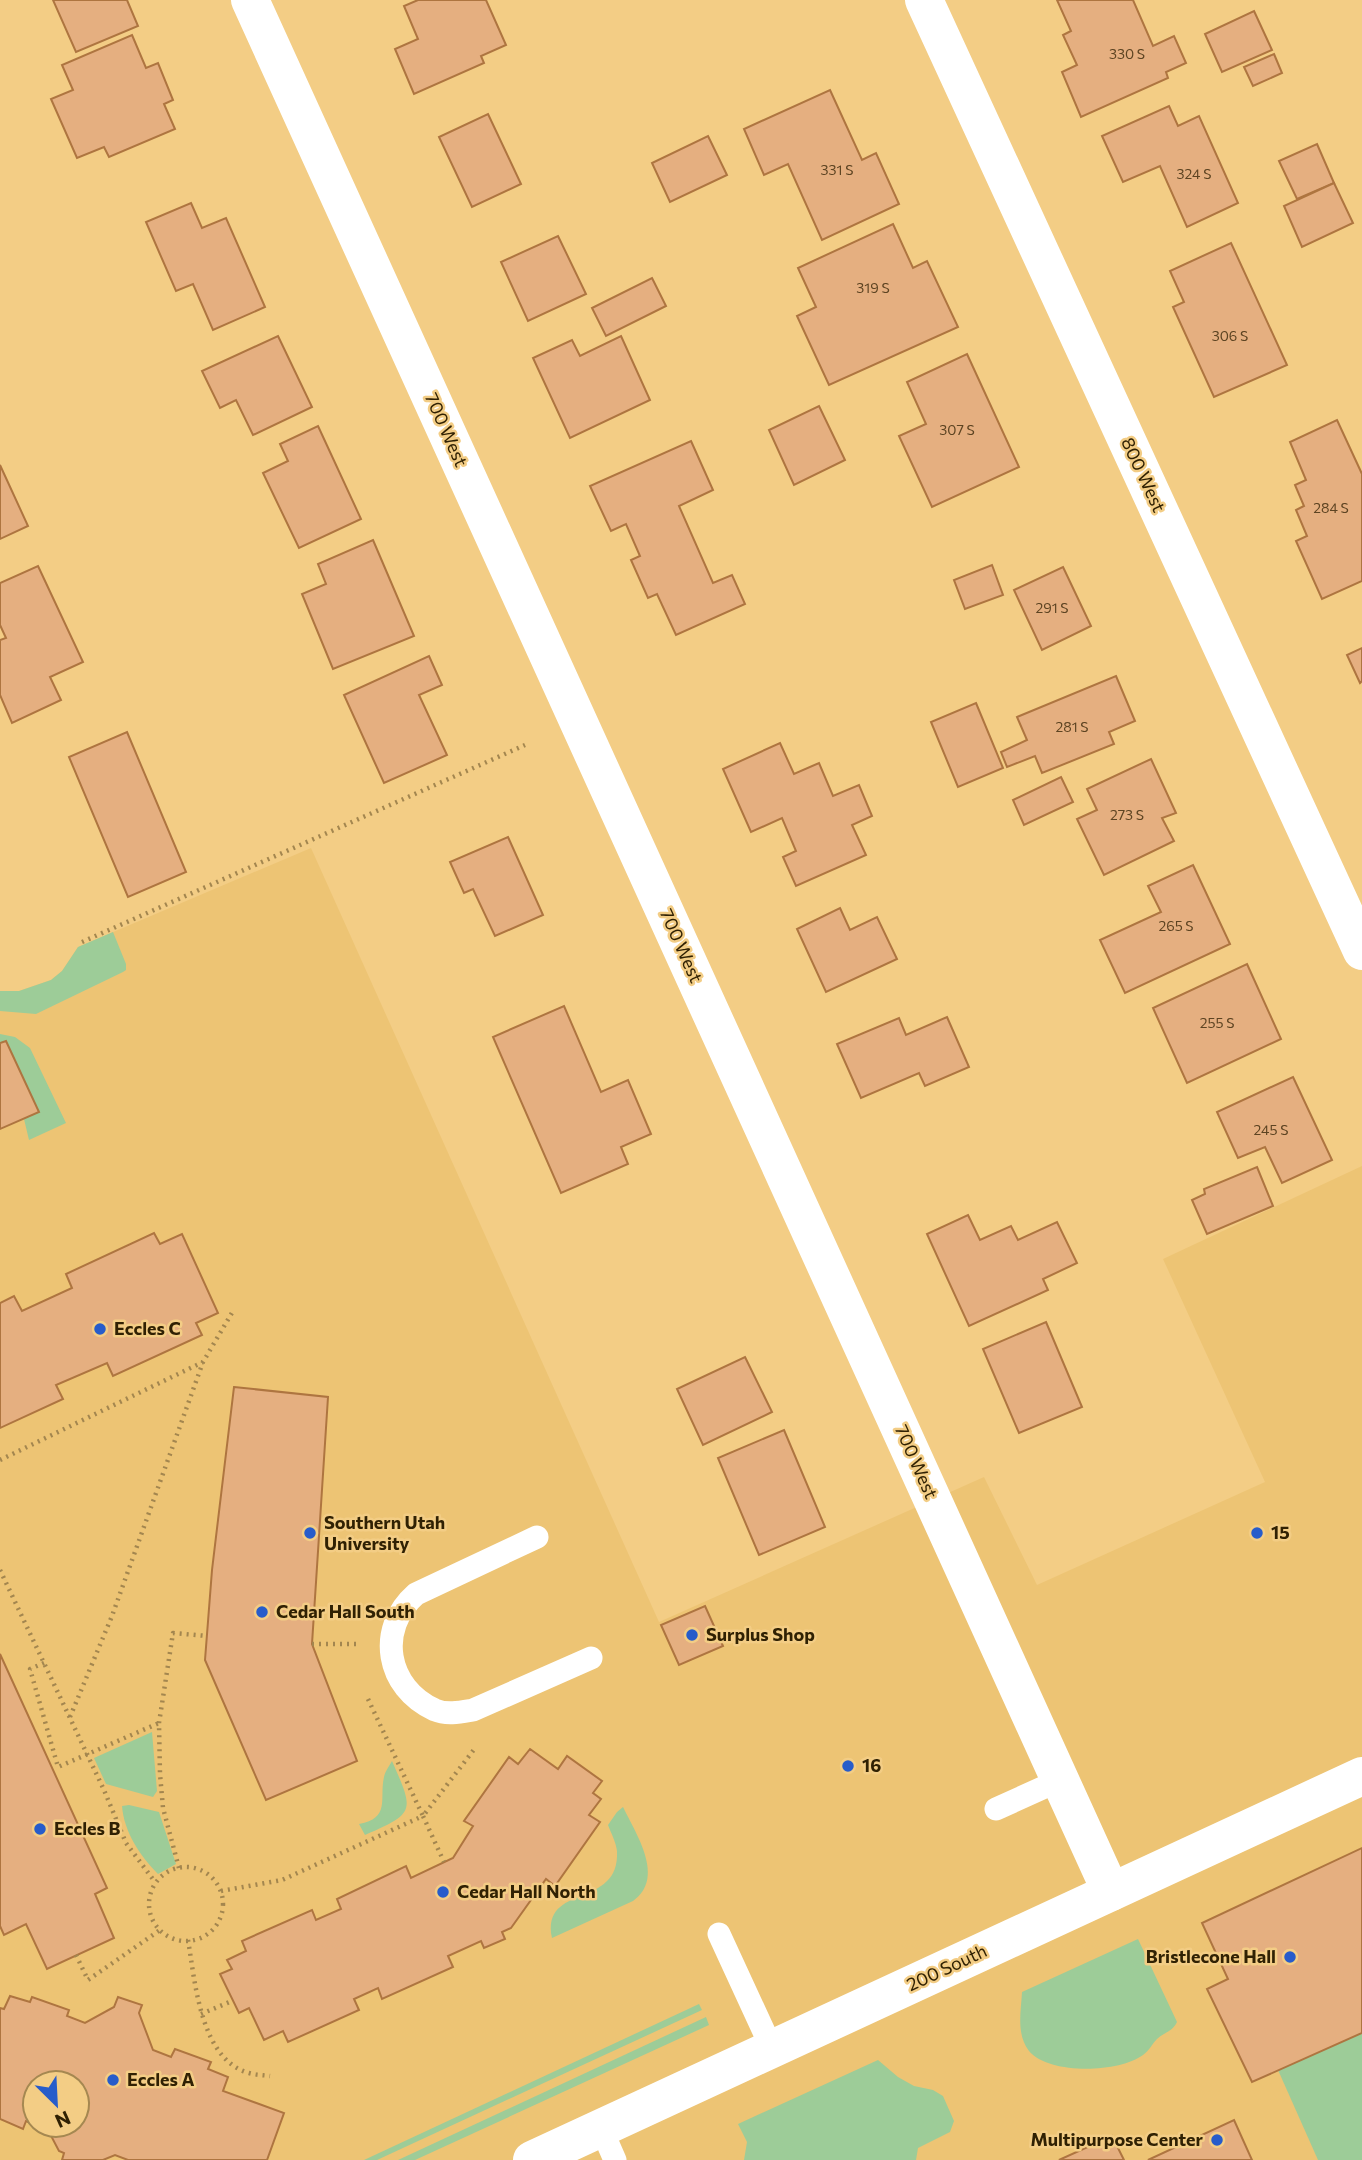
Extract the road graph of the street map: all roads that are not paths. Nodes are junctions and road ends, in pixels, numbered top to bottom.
1 (250, 0) edge
2 (924, 0) edge
3 (1362, 951) edge
4 (537, 1537) dead end
5 (591, 1658) dead end
6 (1362, 1776) edge
7 (1060, 1780) junction
8 (996, 1809) dead end
9 (1111, 1892) junction
10 (719, 1934) dead end
11 (772, 2049) junction
12 (608, 2144) edge
13 (532, 2160) edge

1 - 7 street, 700 West
2 - 3 street, 800 West
4 - 5 lane
6 - 9 street, 200 South
7 - 8 lane
7 - 9 street, 700 West
9 - 11 street, 200 South
10 - 11 lane
11 - 12 street, 200 South
12 - 13 street, 200 South

